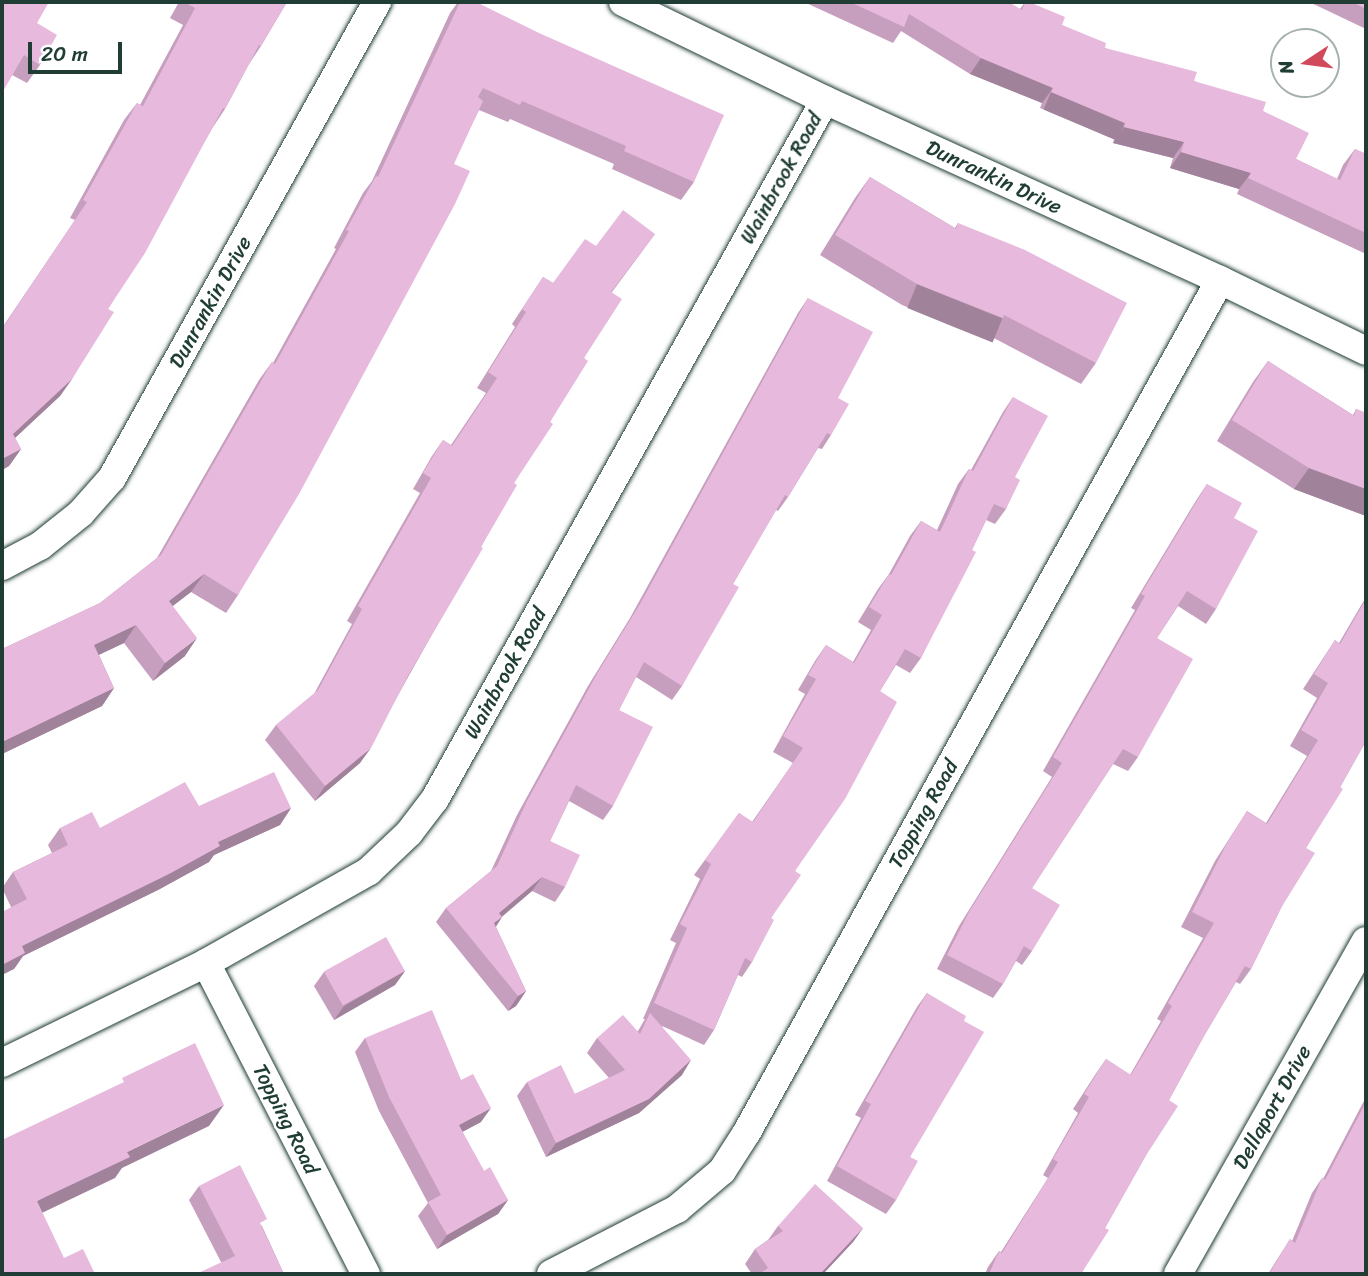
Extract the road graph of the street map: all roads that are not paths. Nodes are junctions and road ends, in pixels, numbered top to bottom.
1 (377, 2) edge
2 (623, 2) edge
3 (825, 100) junction
4 (1220, 280) junction
5 (1366, 351) edge
6 (2, 566) edge
7 (1366, 941) edge
8 (206, 963) junction
9 (2, 1063) edge
10 (366, 1274) edge
11 (551, 1274) edge
12 (1178, 1274) edge

1 - 6 street, Dunrankin Drive
2 - 3 street, Dunrankin Drive
3 - 4 street, Dunrankin Drive
3 - 8 street, Wainbrook Road
4 - 5 street, Dunrankin Drive
4 - 11 street, Topping Road
7 - 12 street, Dellaport Drive
8 - 9 street, Wainbrook Road
8 - 10 street, Topping Road

